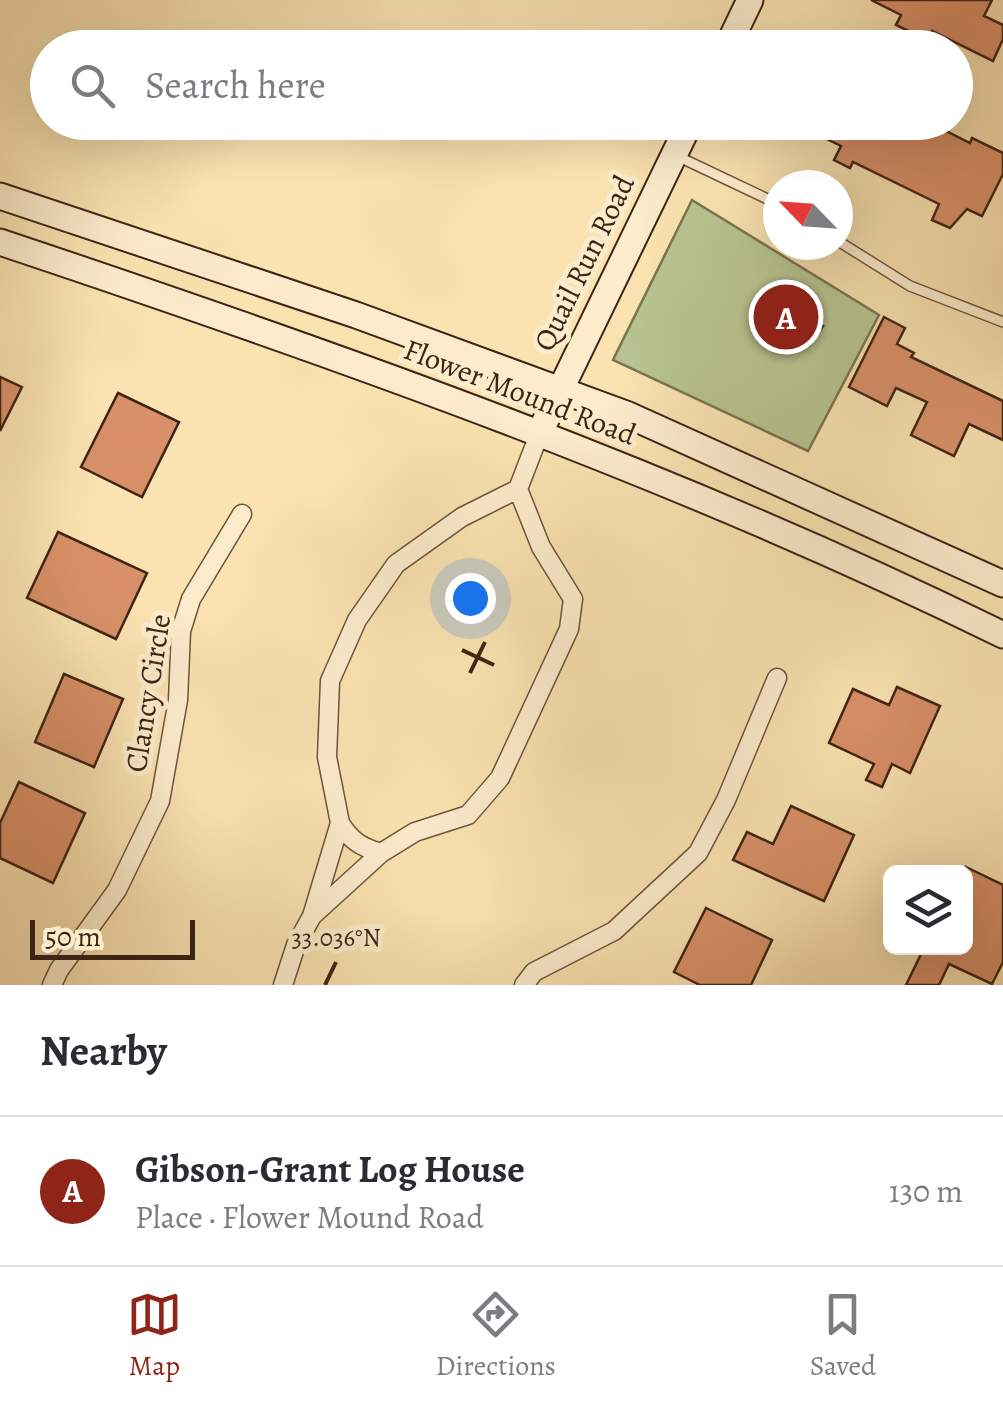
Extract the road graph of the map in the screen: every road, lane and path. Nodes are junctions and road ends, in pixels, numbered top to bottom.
1 (750, 0) edge
2 (736, 30) edge
3 (681, 140) edge
4 (674, 154) junction
5 (0, 196) edge
6 (763, 197) edge
7 (0, 242) edge
8 (853, 250) edge
9 (1003, 322) edge
10 (559, 388) junction
11 (540, 432) junction
12 (518, 489) junction
13 (242, 514) dead end
14 (1003, 584) edge
15 (1003, 635) edge
16 (777, 678) dead end
17 (340, 823) junction
18 (381, 853) junction
19 (312, 916) junction
20 (52, 985) edge
21 (283, 985) edge
22 (524, 985) edge

1 - 2 main road
3 - 4 main road, Quail Run Road
4 - 6 lane
4 - 10 main road, Quail Run Road
5 - 10 main road, Flower Mound Road
7 - 11 main road, Flower Mound Road
8 - 9 lane
10 - 11 main road, Quail Run Road
10 - 14 main road, Flower Mound Road
11 - 12 street, Quail Run Road
11 - 15 main road, Flower Mound Road
12 - 17 street
12 - 18 street
13 - 20 street, Clancy Circle
16 - 22 street
17 - 18 street
17 - 19 street
18 - 19 street
19 - 21 street

